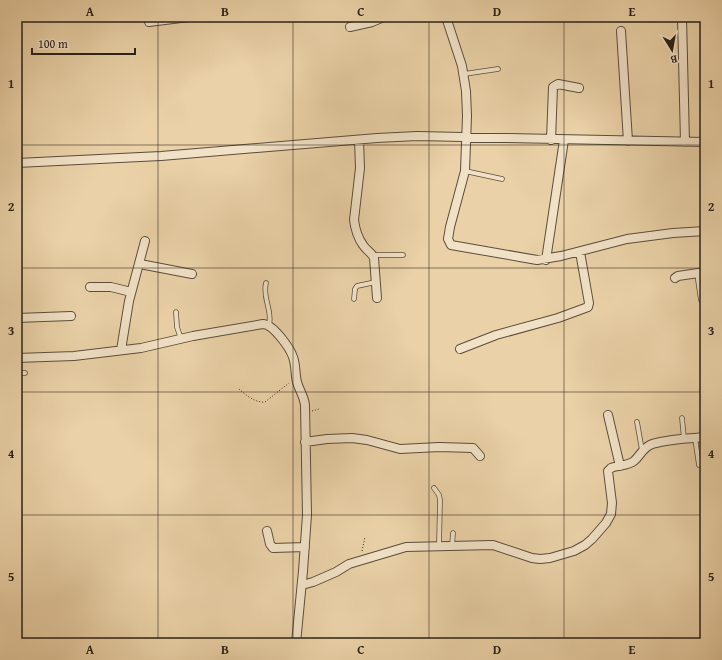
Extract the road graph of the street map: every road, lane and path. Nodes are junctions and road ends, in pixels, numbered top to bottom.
1 (189, 17) edge
2 (384, 17) edge
3 (446, 17) edge
4 (682, 17) edge
5 (150, 22) dead end
6 (350, 27) dead end
7 (621, 31) dead end
8 (498, 69) dead end
9 (464, 74) junction
10 (579, 88) dead end
11 (466, 138) junction
12 (358, 140) junction
13 (551, 140) junction
14 (564, 140) junction
15 (628, 141) junction
16 (685, 142) junction
17 (705, 142) edge
18 (17, 163) edge
19 (465, 171) junction
20 (502, 179) dead end
21 (705, 231) edge
22 (145, 241) dead end
23 (580, 252) junction
24 (373, 255) junction
25 (403, 255) dead end
26 (546, 260) junction
27 (140, 264) junction
28 (701, 272) edge
29 (192, 274) dead end
30 (674, 278) dead end
31 (376, 282) junction
32 (266, 284) dead end
33 (90, 287) dead end
34 (131, 292) junction
35 (377, 298) dead end
36 (354, 299) dead end
37 (701, 300) dead end
38 (176, 312) dead end
39 (71, 316) dead end
40 (17, 318) edge
41 (269, 325) junction
42 (181, 339) junction
43 (460, 349) dead end
44 (121, 350) junction
45 (17, 358) edge
46 (26, 372) dead end
47 (17, 373) edge
48 (296, 378) junction
49 (239, 389) dead end
50 (608, 415) dead end
51 (682, 418) dead end
52 (636, 422) dead end
53 (705, 437) edge
54 (695, 438) junction
55 (684, 439) junction
56 (305, 442) junction
57 (642, 451) junction
58 (480, 456) dead end
59 (699, 465) dead end
60 (620, 466) junction
61 (434, 488) dead end
62 (267, 532) dead end
63 (453, 533) dead end
64 (365, 537) dead end
65 (439, 546) junction
66 (452, 546) junction
67 (305, 547) junction
68 (363, 560) junction
69 (302, 585) junction
70 (296, 643) edge

1 - 5 street
2 - 6 street
3 - 9 street
4 - 16 street
7 - 15 street
8 - 9 lane
9 - 11 street
10 - 13 street
11 - 12 street
11 - 13 street
11 - 19 street
12 - 18 street
12 - 24 street
13 - 14 street
14 - 15 street
14 - 26 street
15 - 16 street
16 - 17 street
19 - 20 lane
19 - 26 street
21 - 23 street
22 - 27 street
23 - 26 street
23 - 43 street
24 - 25 lane
24 - 31 street
27 - 29 street
27 - 34 street
28 - 30 street
28 - 37 lane
31 - 35 street
31 - 36 lane
32 - 41 lane
33 - 34 street
34 - 44 street
38 - 42 lane
39 - 40 street
41 - 42 street
41 - 48 street
42 - 44 street
44 - 45 street
46 - 47 lane
48 - 49 path
48 - 56 street
50 - 60 street
51 - 55 lane
52 - 57 lane
53 - 54 street
54 - 55 street
54 - 59 lane
55 - 57 street
56 - 58 street
56 - 67 street
57 - 60 street
60 - 66 street
61 - 65 lane
62 - 67 street
63 - 66 lane
64 - 68 path
65 - 66 street
65 - 68 street
67 - 69 street
68 - 69 street
69 - 70 street

